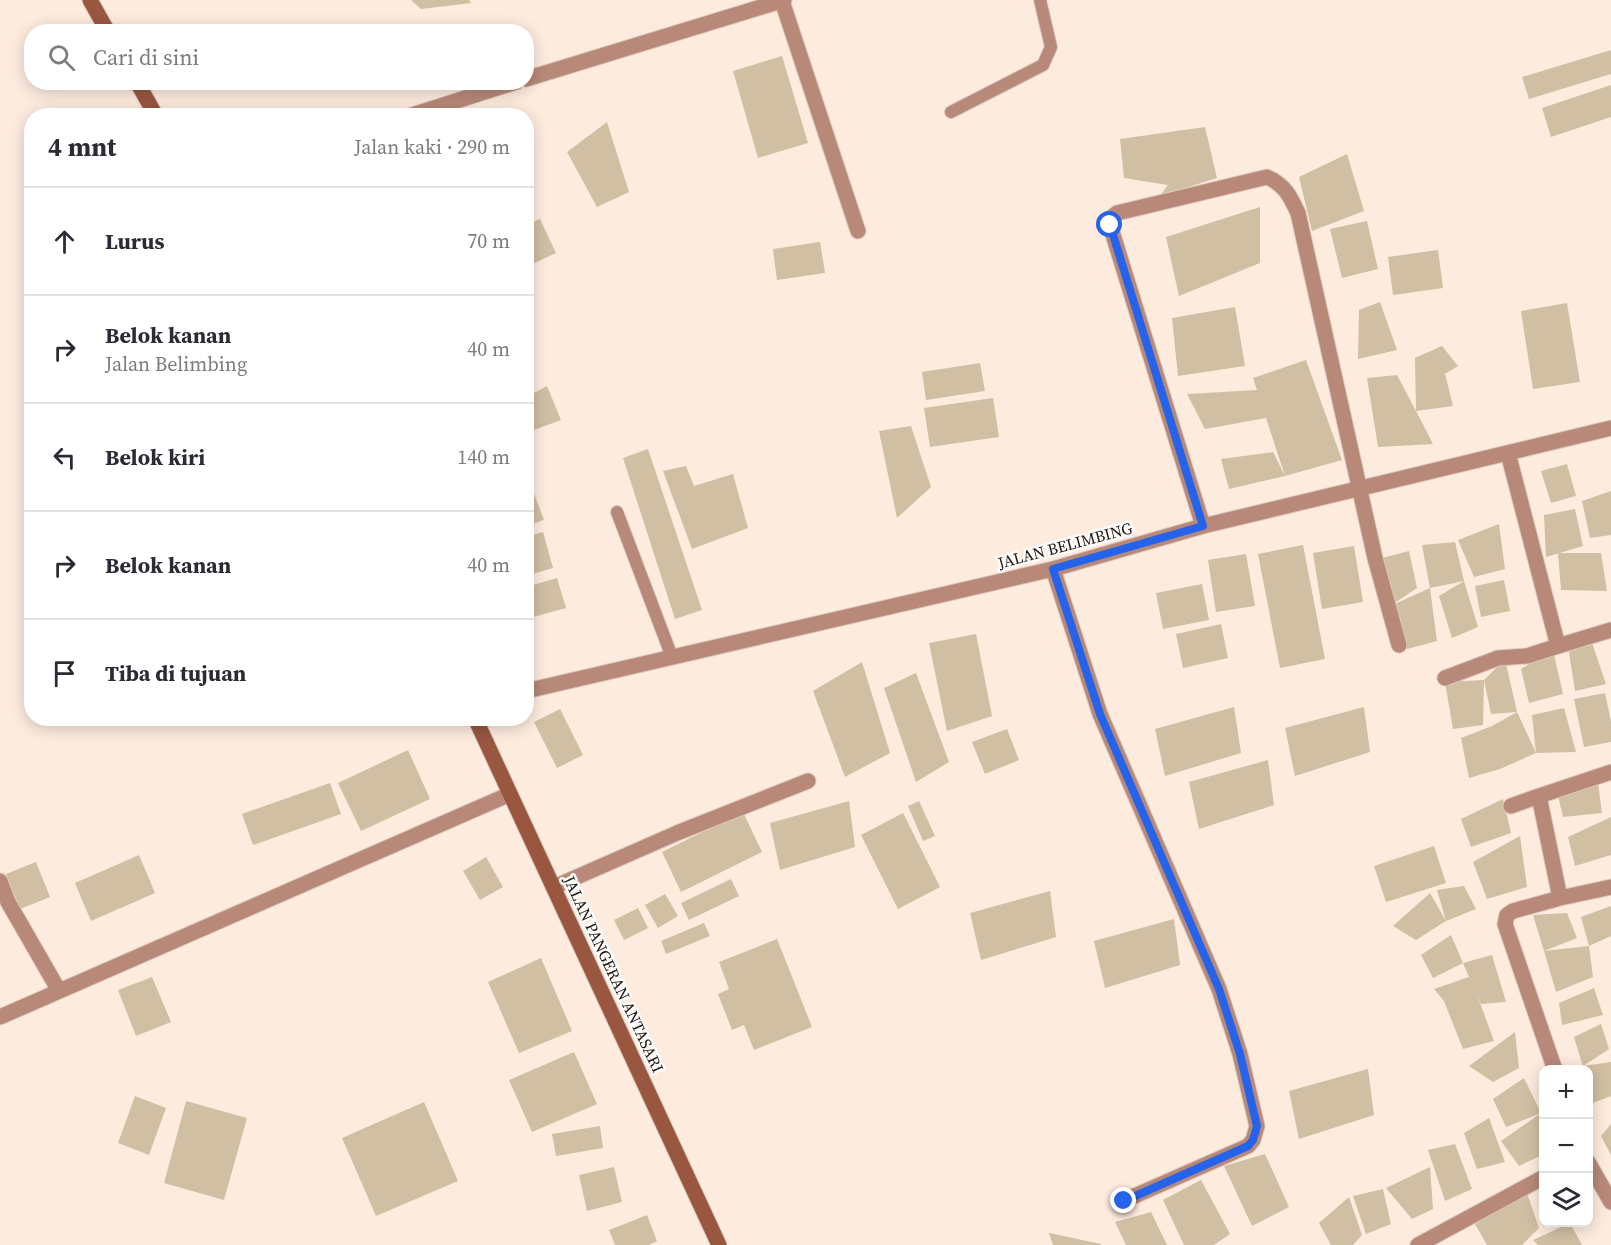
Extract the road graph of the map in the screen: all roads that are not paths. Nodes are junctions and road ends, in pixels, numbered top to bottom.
1 (90, 0) edge
2 (783, 0) edge
3 (1040, 0) edge
4 (104, 24) edge
5 (534, 77) edge
6 (141, 90) edge
7 (491, 90) edge
8 (152, 108) edge
9 (434, 108) edge
10 (951, 112) dead end
11 (858, 231) dead end
12 (1611, 428) edge
13 (1508, 453) junction
14 (1360, 489) junction
15 (617, 512) dead end
16 (1203, 526) junction
17 (1053, 569) junction
18 (1611, 630) edge
19 (1399, 645) dead end
20 (1558, 646) junction
21 (672, 657) junction
22 (1444, 678) dead end
23 (534, 689) edge
24 (479, 726) edge
25 (1611, 772) edge
26 (808, 781) dead end
27 (510, 794) junction
28 (1539, 796) junction
29 (1511, 806) dead end
30 (0, 881) edge
31 (554, 887) junction
32 (1611, 887) edge
33 (1560, 898) junction
34 (58, 989) junction
35 (0, 1017) edge
36 (1553, 1065) edge
37 (1593, 1171) edge
38 (1539, 1180) edge
39 (1124, 1201) dead end
40 (1611, 1202) edge
41 (719, 1245) edge
42 (1418, 1245) edge

1 - 4 street
2 - 5 street
2 - 11 street
3 - 10 lane
6 - 8 street
7 - 9 street
12 - 13 street, JALAN BELIMBING
13 - 14 street, JALAN BELIMBING
13 - 20 street
14 - 16 street, JALAN BELIMBING
14 - 16 street
14 - 19 street
15 - 21 lane
16 - 17 street, JALAN BELIMBING
17 - 21 street, JALAN BELIMBING
17 - 39 street
18 - 20 street
20 - 22 street
21 - 23 street, JALAN BELIMBING
24 - 27 street, JALAN PANGERAN ANTASARI
25 - 28 street
26 - 31 street
27 - 31 street, JALAN PANGERAN ANTASARI
27 - 34 street
28 - 29 street
28 - 33 street
30 - 34 street
31 - 41 street, JALAN PANGERAN ANTASARI
32 - 33 street
33 - 36 street
34 - 35 street
37 - 40 street
38 - 42 street

